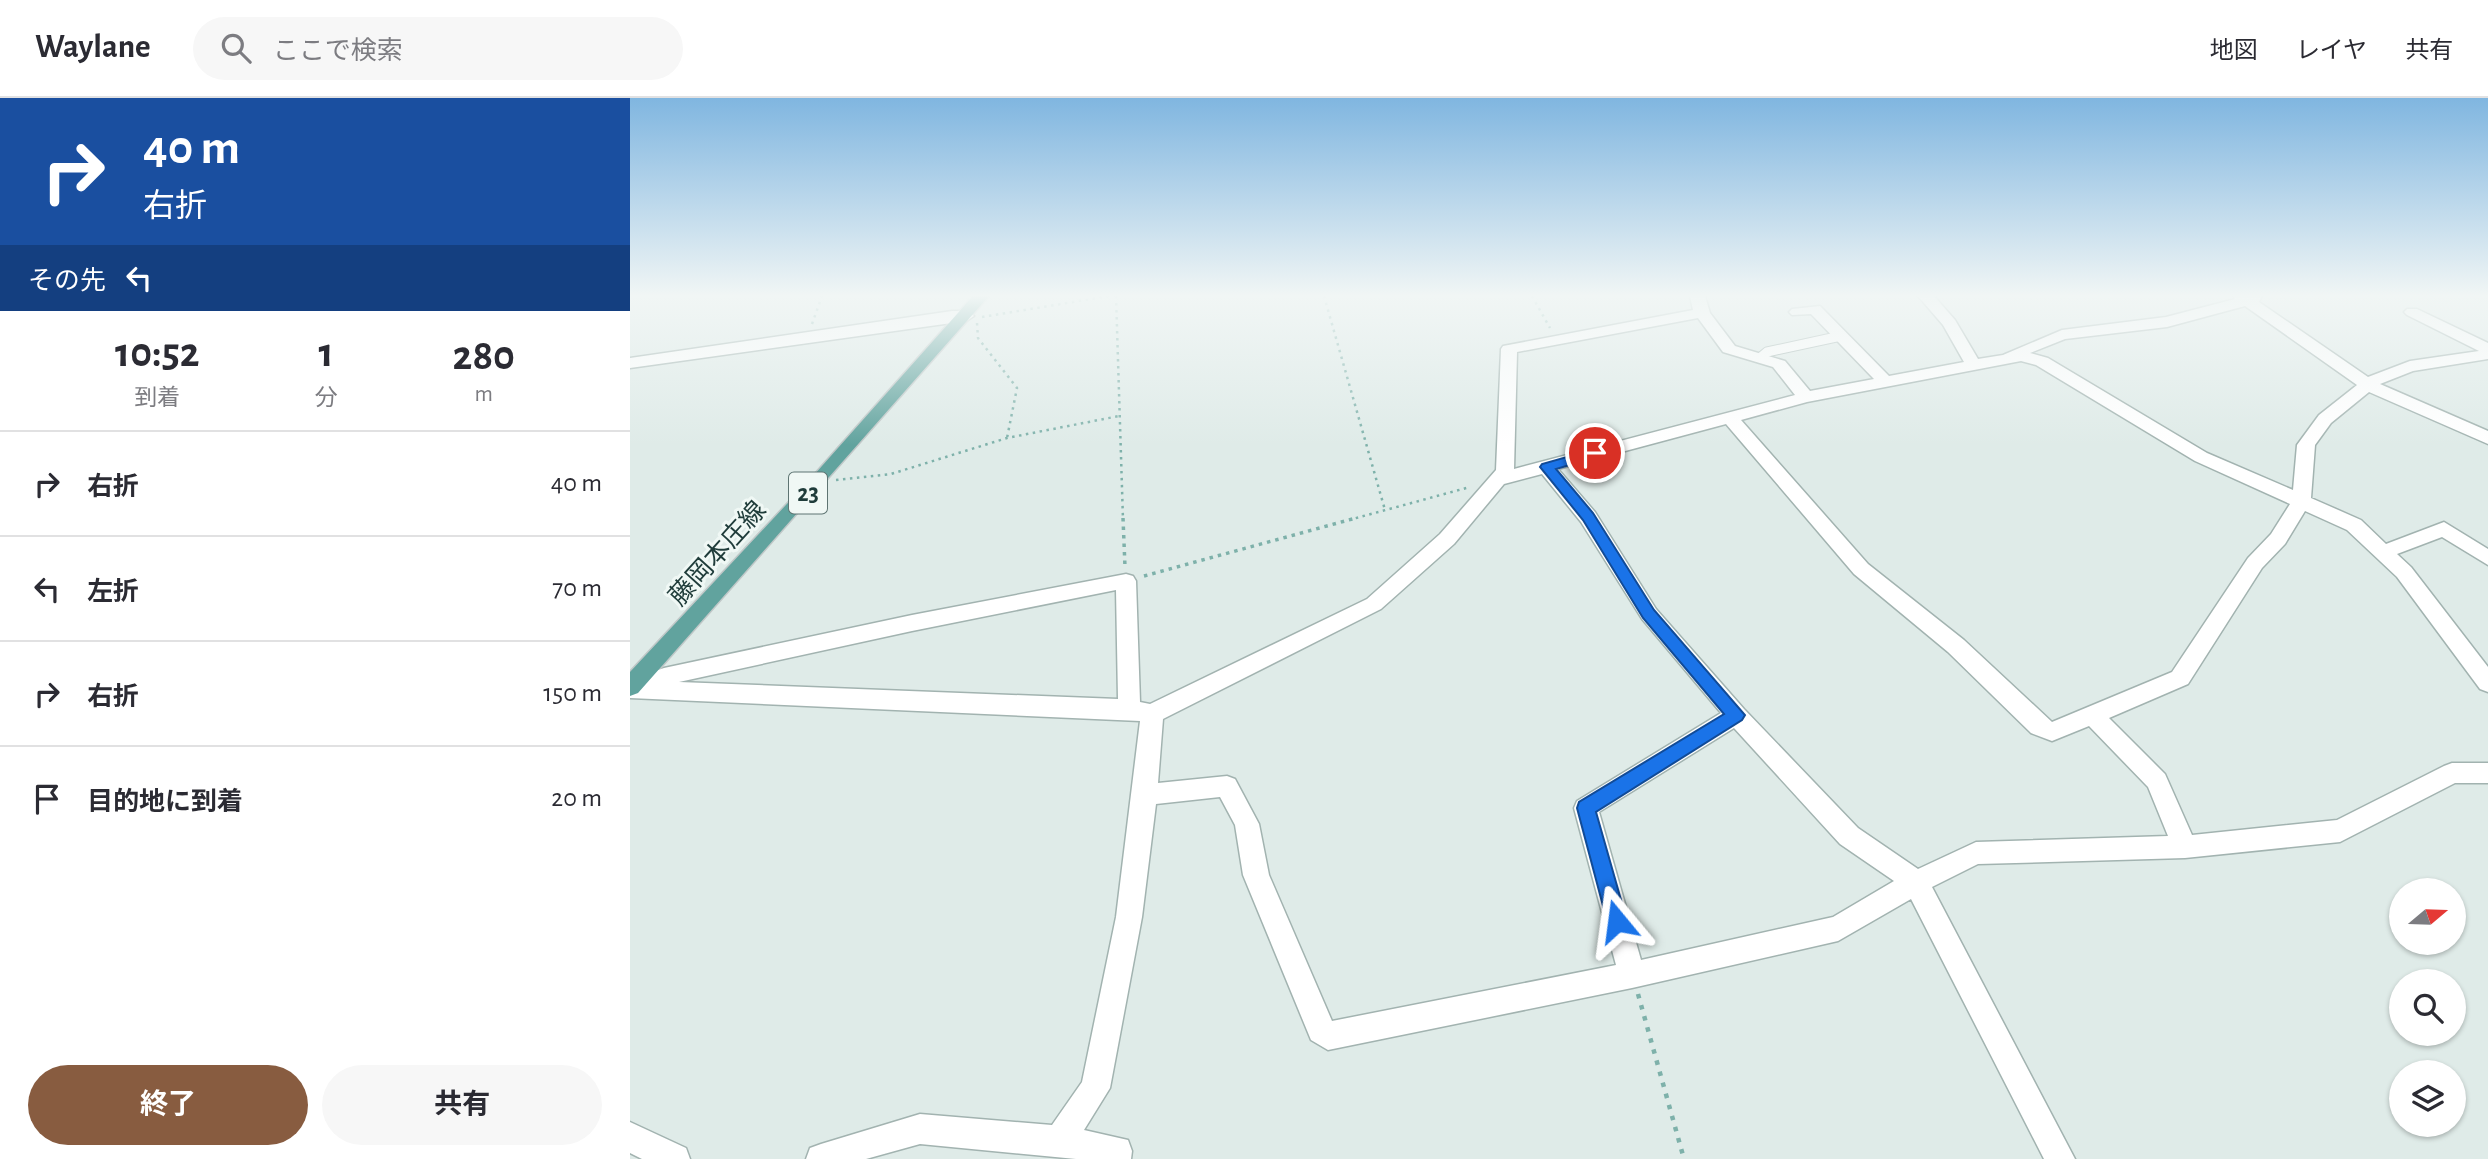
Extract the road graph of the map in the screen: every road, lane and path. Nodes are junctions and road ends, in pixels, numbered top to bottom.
1 (750, 346) edge
2 (940, 346) edge
3 (984, 346) edge
4 (1117, 346) edge
5 (1338, 346) edge
6 (1527, 346) edge
7 (1726, 346) edge
8 (1797, 346) edge
9 (1850, 346) edge
10 (1963, 346) edge
11 (2033, 346) edge
12 (2312, 346) edge
13 (2488, 352) edge
14 (1761, 357) junction
15 (2007, 359) junction
16 (630, 363) edge
17 (1975, 366) junction
18 (1885, 381) junction
19 (2368, 385) junction
20 (1806, 397) junction
21 (1119, 416) junction
22 (1730, 418) junction
23 (1007, 438) junction
24 (2488, 438) edge
25 (1546, 467) junction
26 (820, 479) junction
27 (1499, 480) junction
28 (2301, 501) junction
29 (1385, 510) junction
30 (2384, 552) junction
31 (2488, 558) edge
32 (1126, 581) junction
33 (2488, 683) edge
34 (630, 688) edge
35 (1140, 711) junction
36 (1736, 715) junction
37 (2092, 715) junction
38 (2488, 773) edge
39 (1146, 795) junction
40 (2185, 847) junction
41 (1916, 882) junction
42 (1632, 975) junction
43 (630, 1137) edge
44 (1059, 1140) junction
45 (675, 1159) edge
46 (821, 1159) edge
47 (1116, 1159) edge
48 (1684, 1159) edge
49 (2060, 1159) edge

1 - 16 street
2 - 26 main road, 藤岡本庄線 / 23
3 - 23 path
4 - 21 path
5 - 29 path
6 - 27 street
7 - 14 street
8 - 14 lane
9 - 18 street
10 - 17 street
11 - 15 street
12 - 19 street
13 - 19 street
14 - 20 street
15 - 17 street
15 - 28 street
17 - 18 street
18 - 20 street
19 - 24 street
19 - 28 street
20 - 22 street
21 - 23 path
21 - 32 path
22 - 25 street
22 - 37 street
23 - 26 path
25 - 27 street
25 - 36 street
26 - 34 main road, 藤岡本庄線 / 23
27 - 29 path
27 - 35 street
28 - 30 street
28 - 37 street
29 - 32 path
30 - 31 street
30 - 33 street
32 - 34 street
32 - 35 street
34 - 35 street
35 - 39 street
36 - 41 street
36 - 42 street
37 - 40 street
38 - 40 street
39 - 42 street
39 - 44 street
40 - 41 street
41 - 42 street
41 - 49 street
42 - 48 path
43 - 45 street
44 - 46 street
44 - 47 street

